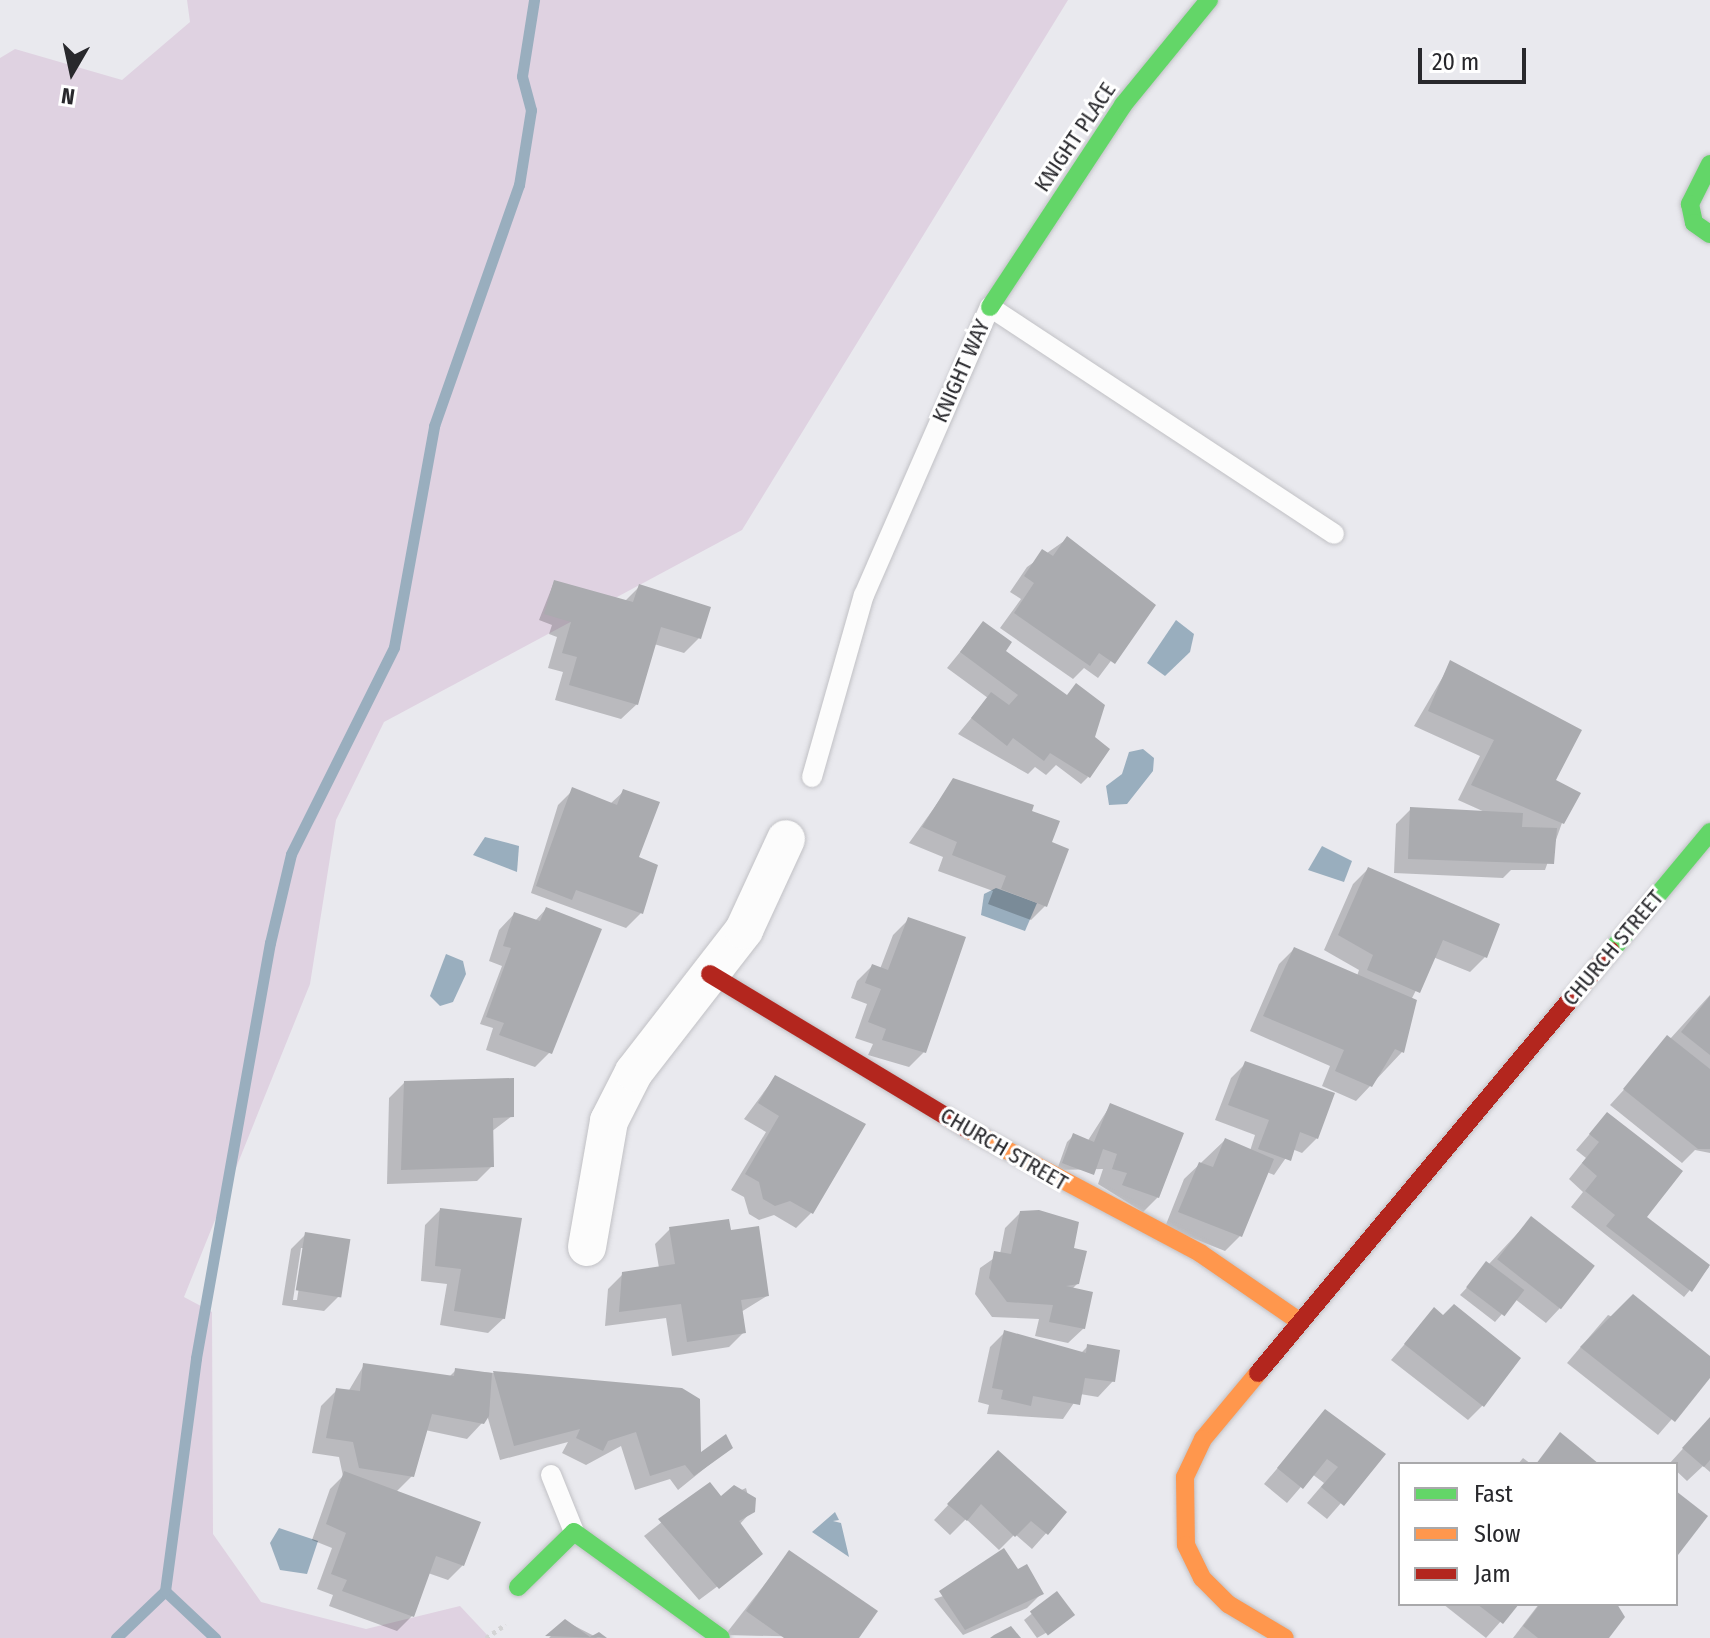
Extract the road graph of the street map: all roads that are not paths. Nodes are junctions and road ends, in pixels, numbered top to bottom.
1 (1209, 0) edge
2 (1710, 164) edge
3 (1710, 234) edge
4 (990, 307) junction
5 (1334, 534) dead end
6 (812, 777) dead end
7 (1710, 832) edge
8 (786, 839) dead end
9 (710, 974) junction
10 (587, 1247) dead end
11 (1299, 1321) junction
12 (551, 1475) dead end
13 (574, 1532) junction
14 (518, 1587) dead end
15 (721, 1638) edge
16 (1285, 1638) edge

1 - 4 street, KNIGHT PLACE
2 - 3 street
4 - 5 lane, KNIGHT WAY
4 - 6 lane, KNIGHT WAY
7 - 11 street, CHURCH STREET
8 - 9 street
9 - 10 street
9 - 11 street, CHURCH STREET
11 - 16 street, CHURCH STREET
12 - 13 lane
13 - 14 street
13 - 15 street

